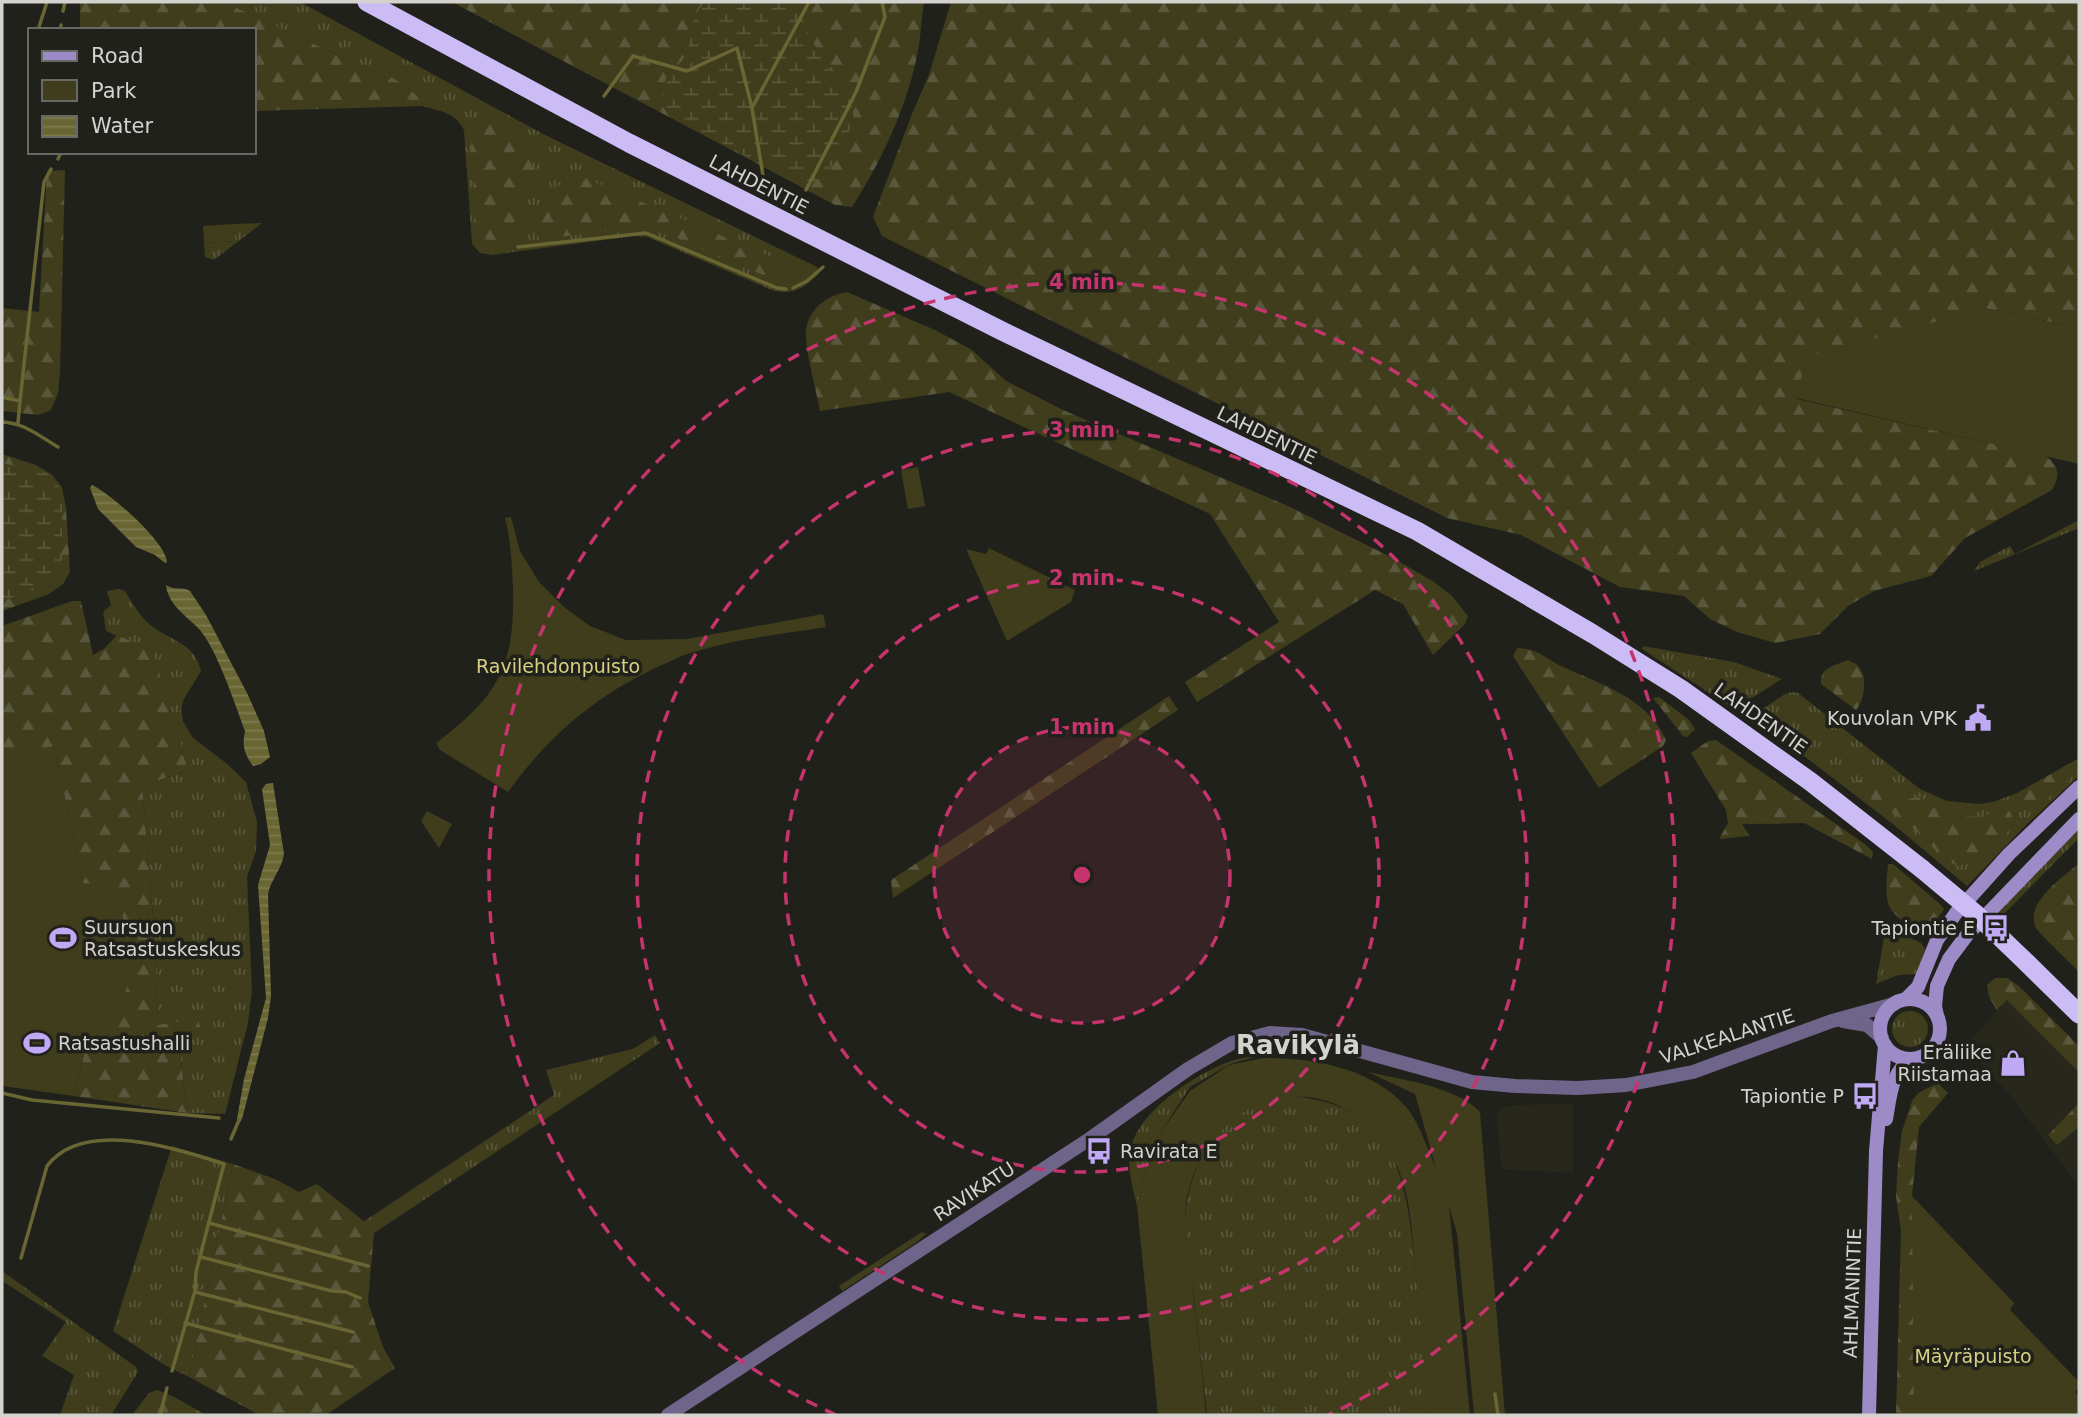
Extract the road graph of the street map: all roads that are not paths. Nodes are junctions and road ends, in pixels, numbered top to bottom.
1 (367, 2) edge
2 (2079, 787) edge
3 (2079, 819) edge
4 (1900, 1001) junction
5 (2079, 1014) edge
6 (1937, 1016) junction
7 (1824, 1024) junction
8 (1312, 1037) joint
9 (1883, 1042) junction
10 (1912, 1059) junction
11 (1875, 1172) junction
12 (668, 1415) edge
13 (1869, 1415) edge

1 - 5 highway, LAHDENTIE, bridge
2 - 4 main road
3 - 6 main road
4 - 6 main road
4 - 7 street, VALKEALANTIE
4 - 9 main road
6 - 10 main road
7 - 8 street, VALKEALANTIE
7 - 9 street, VALKEALANTIE
8 - 12 street, RAVIKATU
9 - 10 main road
9 - 11 main road, AHLMANINTIE
10 - 11 main road, AHLMANINTIE
11 - 13 main road, AHLMANINTIE

